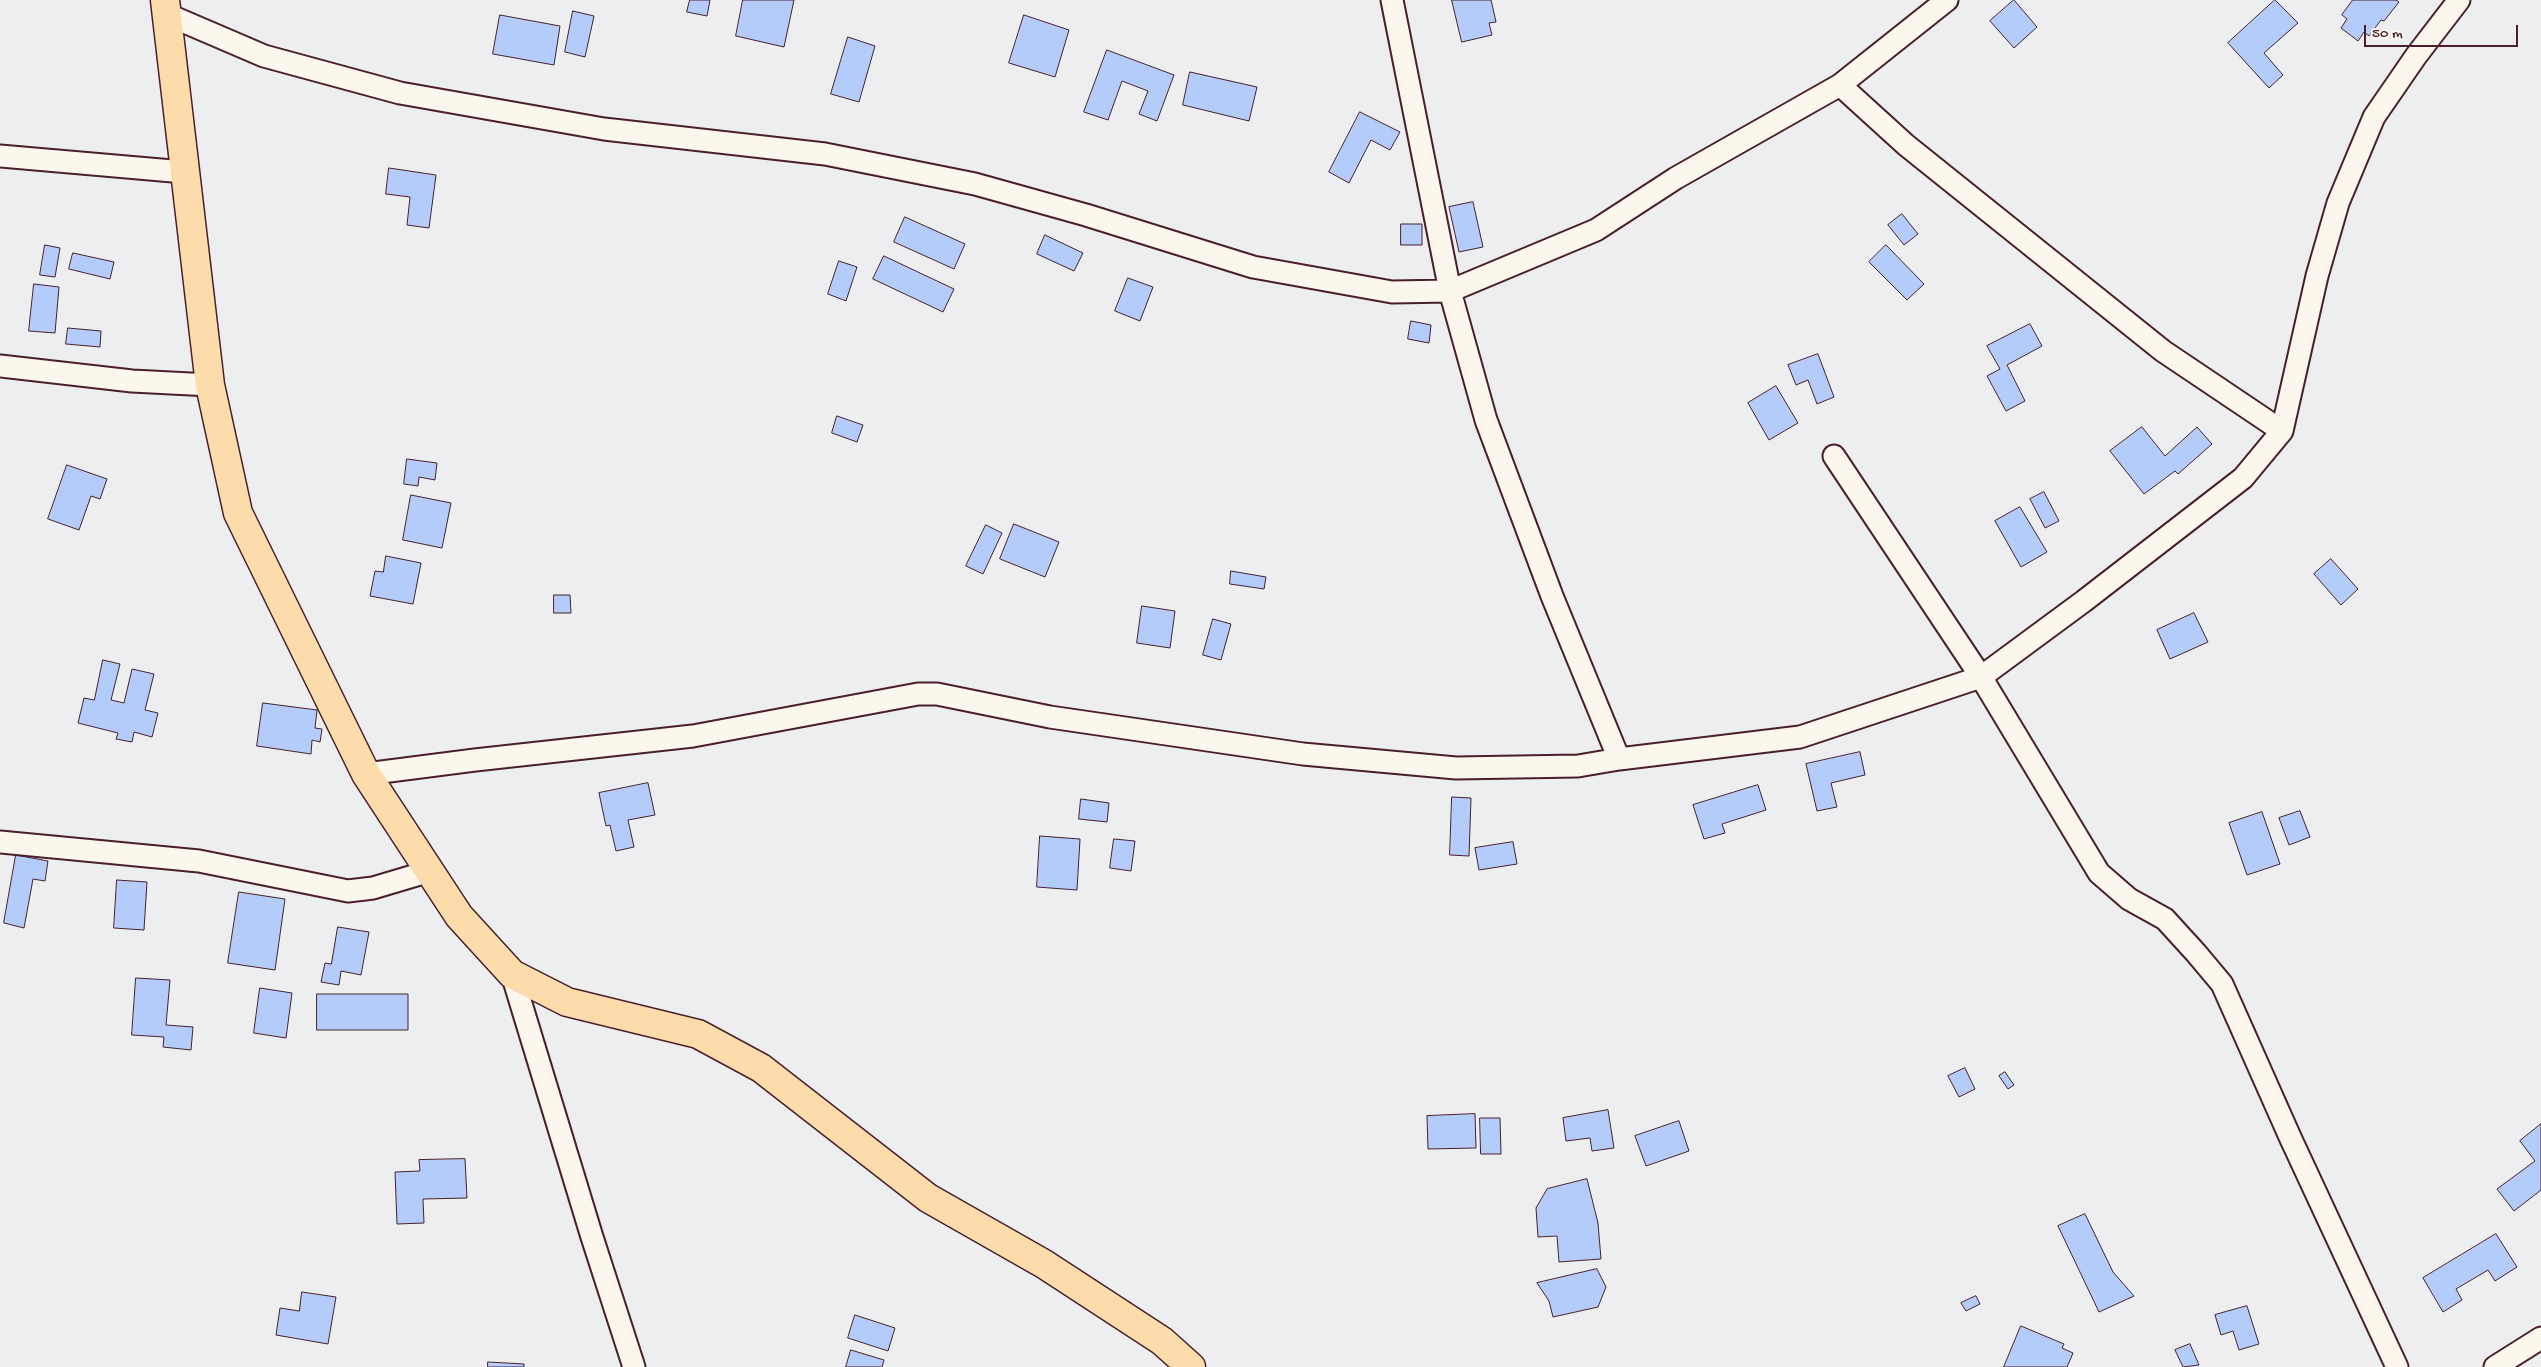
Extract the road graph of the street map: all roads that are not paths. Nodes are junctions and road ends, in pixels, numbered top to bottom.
1 (1392, 0) edge
2 (1947, 0) edge
3 (2459, 0) edge
4 (166, 7) edge
5 (1840, 85) junction
6 (0, 156) edge
7 (184, 172) junction
8 (1450, 291) junction
9 (0, 366) edge
10 (210, 385) junction
11 (2282, 432) junction
12 (1834, 456) dead end
13 (1981, 676) junction
14 (1619, 759) junction
15 (366, 774) junction
16 (0, 842) edge
17 (430, 871) junction
18 (512, 974) junction
19 (2541, 1338) edge
20 (634, 1367) edge
21 (1191, 1367) edge
22 (2397, 1367) edge
23 (2494, 1367) edge

1 - 8 street
2 - 5 street
3 - 11 street
4 - 7 highway
4 - 8 street
5 - 8 street
5 - 11 street
6 - 7 street
7 - 10 highway
8 - 14 street
9 - 10 street
10 - 15 highway
11 - 13 street
12 - 13 street
13 - 14 street
13 - 22 street
14 - 15 street
15 - 17 highway
16 - 17 street
17 - 18 highway
18 - 20 street
18 - 21 highway
19 - 23 street

